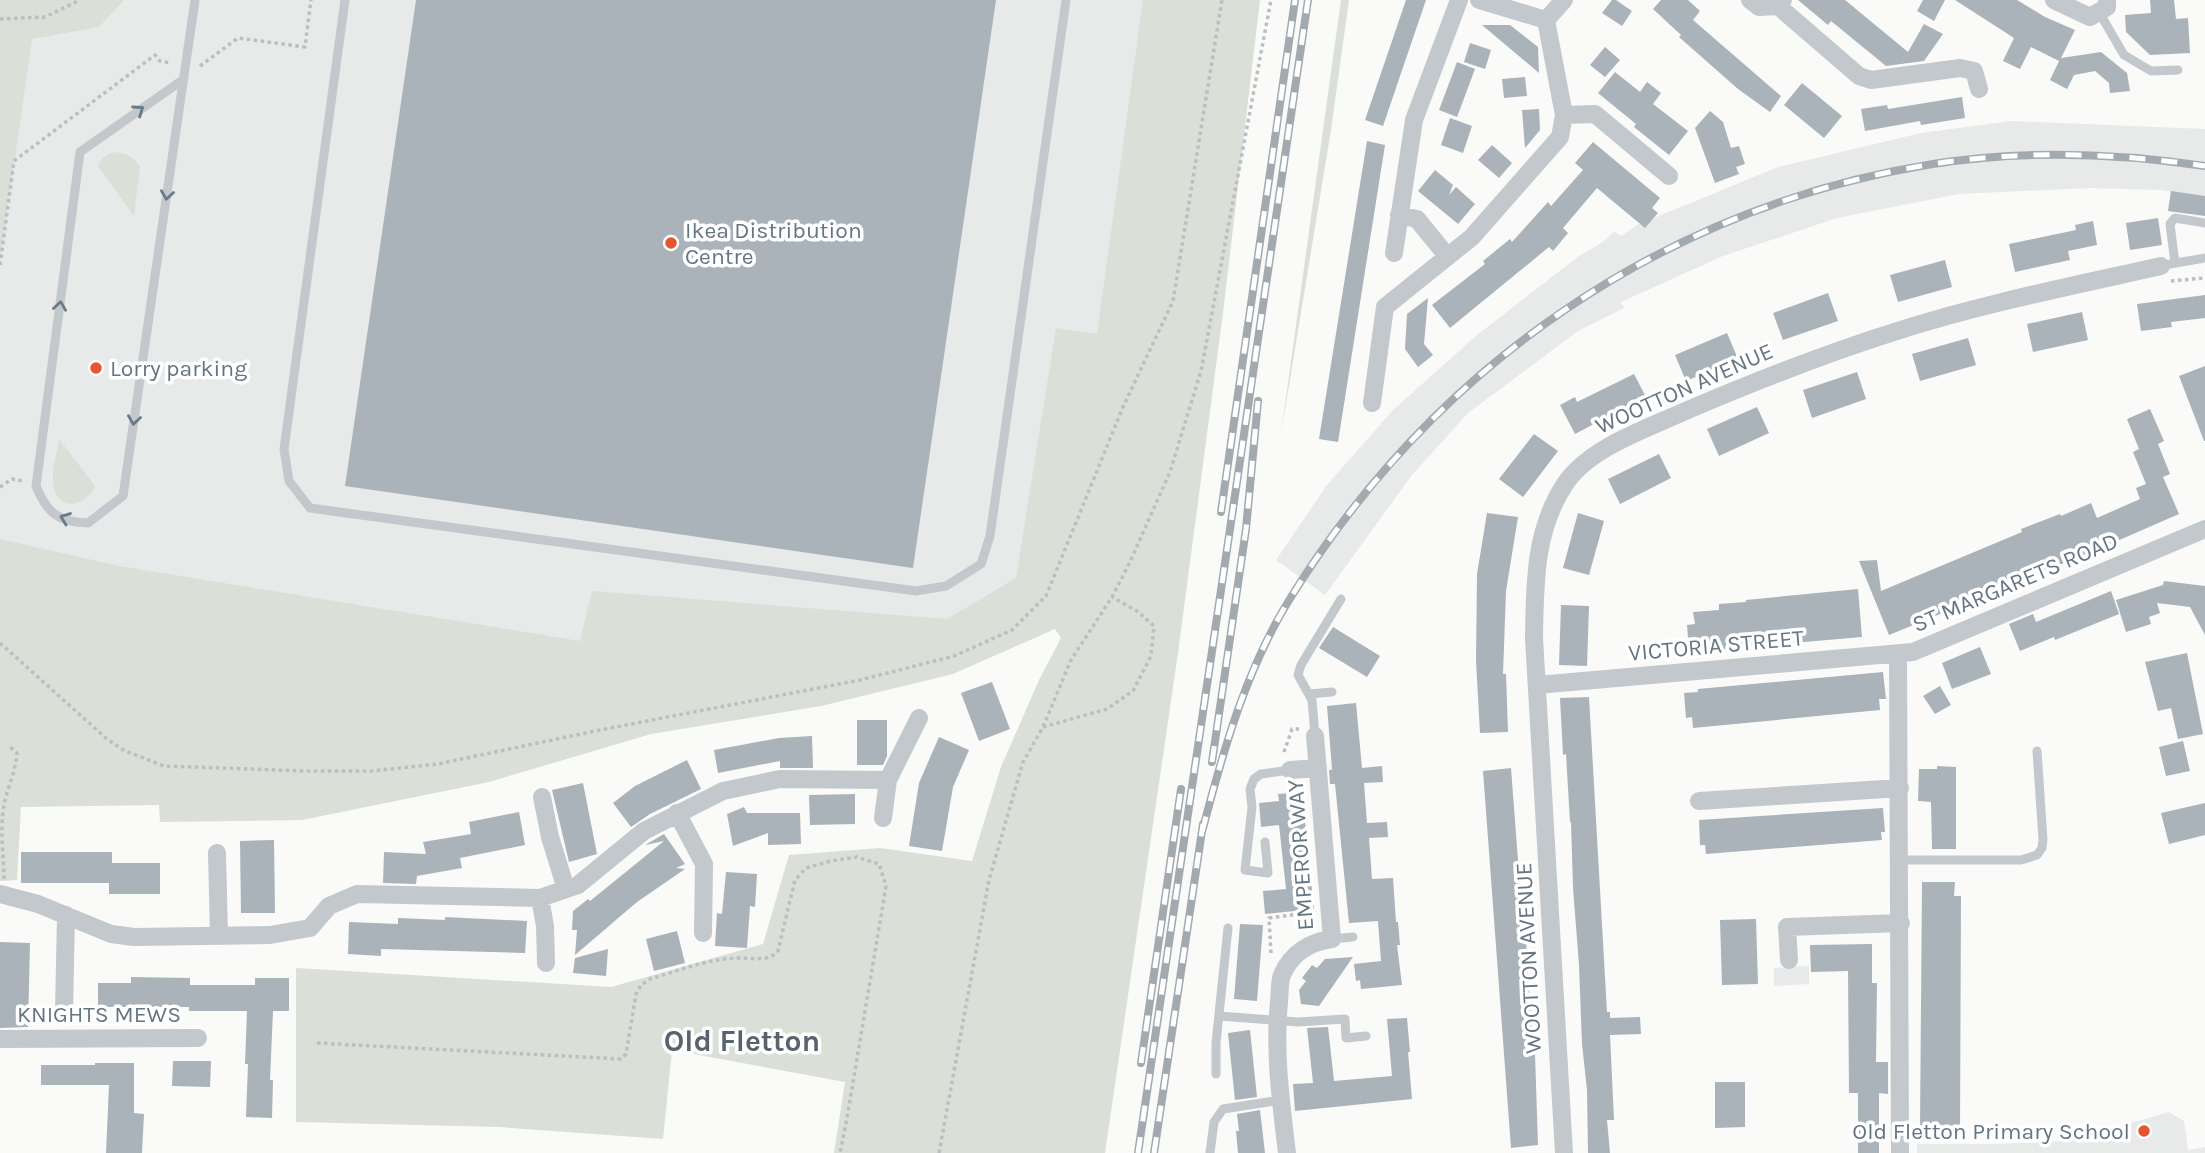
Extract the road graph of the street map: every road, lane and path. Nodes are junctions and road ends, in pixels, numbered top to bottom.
1 (80, 0) edge
2 (195, 0) edge
3 (345, 0) edge
4 (1066, 0) edge
5 (1222, 0) edge
6 (1271, 0) edge
7 (1460, 0) edge
8 (1479, 0) edge
9 (1564, 0) edge
10 (1750, 0) edge
11 (2054, 0) edge
12 (1781, 3) edge
13 (2103, 6) edge
14 (0, 19) edge
15 (1546, 20) junction
16 (2178, 70) dead end
17 (184, 79) junction
18 (1979, 89) dead end
19 (1564, 115) junction
20 (1669, 176) dead end
21 (1399, 215) junction
22 (2205, 223) edge
23 (1394, 253) dead end
24 (1447, 256) junction
25 (2205, 258) edge
26 (2168, 265) junction
27 (1372, 403) dead end
28 (2205, 529) edge
29 (1112, 597) junction
30 (1341, 599) dead end
31 (0, 643) edge
32 (1898, 654) junction
33 (1537, 685) junction
34 (1332, 692) dead end
35 (1310, 694) junction
36 (919, 719) dead end
37 (1043, 727) junction
38 (1315, 731) junction
39 (9, 746) dead end
40 (2037, 751) dead end
41 (1318, 768) junction
42 (1285, 771) junction
43 (888, 780) junction
44 (1900, 788) junction
45 (542, 797) dead end
46 (1699, 801) dead end
47 (677, 813) junction
48 (883, 818) dead end
49 (1265, 842) dead end
50 (217, 853) dead end
51 (1901, 860) junction
52 (566, 889) junction
53 (3, 894) edge
54 (540, 898) junction
55 (1320, 911) dead end
56 (65, 915) junction
57 (1901, 923) junction
58 (1228, 928) dead end
59 (703, 933) dead end
60 (219, 936) junction
61 (1353, 937) dead end
62 (1332, 939) junction
63 (1789, 960) dead end
64 (1271, 961) dead end
65 (546, 963) dead end
66 (64, 1012) dead end
67 (1219, 1016) junction
68 (1278, 1021) junction
69 (1366, 1036) dead end
70 (198, 1038) dead end
71 (0, 1039) edge
72 (317, 1044) dead end
73 (1216, 1074) dead end
74 (1281, 1100) junction
75 (840, 1153) edge
76 (939, 1153) edge
77 (1210, 1153) edge
78 (1287, 1153) edge
79 (1564, 1153) edge
80 (1900, 1153) edge

1 - 14 path
2 - 17 lane
3 - 4 lane
5 - 31 path
6 - 29 path
7 - 21 street
8 - 15 street
9 - 15 street
10 - 12 street
11 - 13 street
12 - 18 street
13 - 16 lane
15 - 19 street
17 -> 17 lane
19 - 20 street
19 - 24 street
21 - 23 street
21 - 24 street
22 - 26 lane
24 - 27 street
25 - 26 lane
26 - 33 street, WOOTTON AVENUE
28 - 32 street, ST MARGARETS ROAD
29 - 37 path
29 - 37 path
30 - 35 lane
32 - 33 street, VICTORIA STREET
32 - 44 street, ST MARGARETS ROAD
33 - 79 street, WOOTTON AVENUE
34 - 35 lane
35 - 38 lane
36 - 43 street
37 - 76 path
38 - 41 street, EMPEROR WAY
38 - 42 path
39 - 53 path
40 - 51 lane
41 - 42 street
41 - 62 street, EMPEROR WAY
42 - 49 lane
43 - 47 street
43 - 48 street
44 - 46 street
44 - 51 street, ST MARGARETS ROAD
45 - 52 street
47 - 52 street
47 - 59 street
50 - 60 street
51 - 57 street, ST MARGARETS ROAD
52 - 54 street
53 - 56 street
54 - 60 street
54 - 65 street
55 - 64 path
56 - 60 street
56 - 66 street
57 - 63 street
57 - 80 street, ST MARGARETS ROAD
58 - 67 lane
61 - 62 lane
62 - 68 street, EMPEROR WAY
67 - 68 lane
67 - 73 lane
68 - 69 lane
68 - 74 street, EMPEROR WAY
70 - 71 street, KNIGHTS MEWS
72 - 75 path
74 - 77 lane
74 - 78 street, EMPEROR WAY

